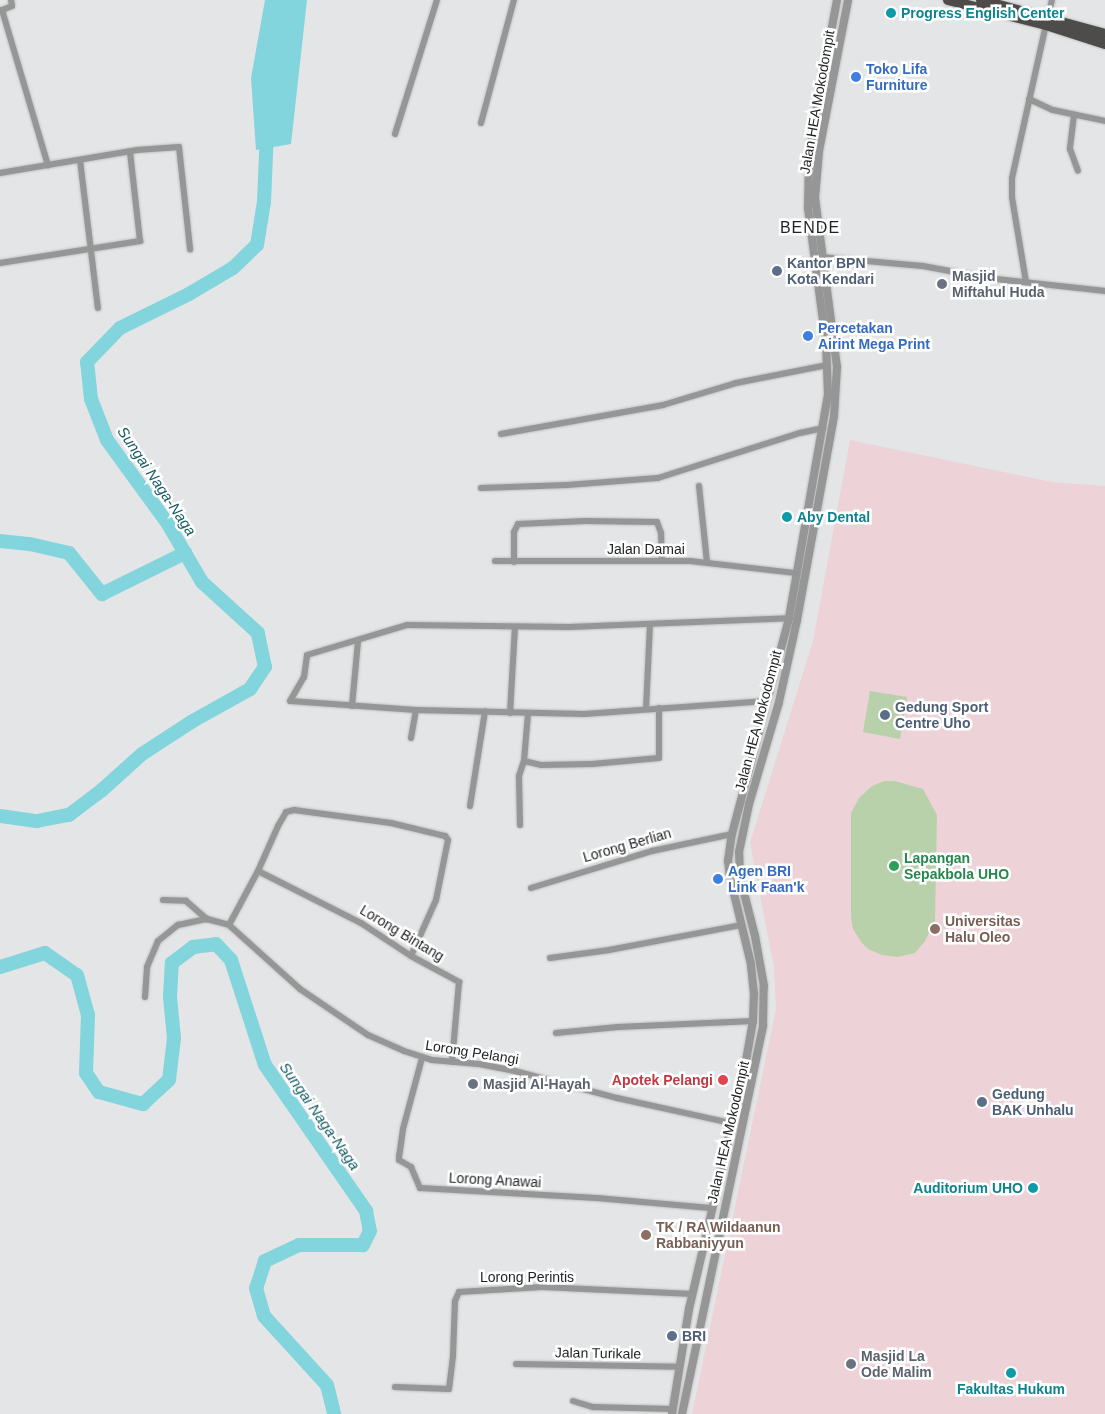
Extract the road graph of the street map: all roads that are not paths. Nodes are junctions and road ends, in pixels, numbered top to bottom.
1 (11, 0) edge
2 (437, 0) edge
3 (514, 0) edge
4 (837, 0) edge
5 (848, 0) edge
6 (948, 0) edge
7 (981, 0) edge
8 (1052, 0) edge
9 (1, 11) edge
10 (1032, 17) junction
11 (1047, 21) junction
12 (1105, 34) edge
13 (1105, 44) edge
14 (1029, 99) junction
15 (1074, 115) junction
16 (1105, 121) edge
17 (481, 123) dead end
18 (395, 134) dead end
19 (811, 143) junction
20 (820, 144) junction
21 (130, 152) junction
22 (80, 160) junction
23 (48, 165) junction
24 (1078, 171) dead end
25 (0, 173) edge
26 (190, 249) dead end
27 (89, 250) junction
28 (822, 257) junction
29 (0, 263) edge
30 (1026, 282) junction
31 (1105, 291) edge
32 (98, 308) dead end
33 (827, 365) junction
34 (823, 428) junction
35 (501, 434) dead end
36 (815, 473) junction
37 (824, 473) junction
38 (699, 486) dead end
39 (481, 488) dead end
40 (495, 560) dead end
41 (662, 561) junction
42 (514, 562) junction
43 (707, 562) junction
44 (796, 573) junction
45 (789, 618) junction
46 (650, 624) junction
47 (514, 627) junction
48 (358, 642) junction
49 (780, 700) junction
50 (767, 701) junction
51 (352, 706) junction
52 (660, 708) junction
53 (646, 709) junction
54 (416, 710) junction
55 (485, 711) junction
56 (510, 713) junction
57 (528, 714) junction
58 (411, 738) dead end
59 (524, 761) junction
60 (470, 806) dead end
61 (520, 825) dead end
62 (732, 834) junction
63 (258, 871) junction
64 (531, 888) dead end
65 (163, 900) dead end
66 (207, 919) junction
67 (751, 922) junction
68 (229, 925) junction
69 (741, 925) junction
70 (411, 956) junction
71 (550, 958) dead end
72 (145, 997) dead end
73 (753, 1021) junction
74 (556, 1033) dead end
75 (422, 1058) junction
76 (452, 1062) junction
77 (736, 1102) junction
78 (747, 1105) junction
79 (731, 1123) junction
80 (711, 1208) junction
81 (699, 1265) junction
82 (711, 1268) junction
83 (693, 1294) junction
84 (516, 1364) dead end
85 (680, 1367) junction
86 (395, 1386) dead end
87 (573, 1401) dead end
88 (672, 1412) edge
89 (682, 1414) edge

1 - 9 street
2 - 18 street
3 - 17 street
4 - 19 street, Jalan HEA Mokodompit
5 - 20 street, Jalan HEA Mokodompit
6 - 10 highway
7 - 10 highway
8 - 11 street
9 - 23 street
10 - 11 highway
11 - 12 highway
11 - 13 highway
11 - 14 street
14 - 15 street
14 - 30 street
15 - 16 street
15 - 24 street
19 - 20 street
19 - 33 street, Jalan HEA Mokodompit
20 - 28 street, Jalan HEA Mokodompit
21 - 22 street
21 - 26 street
21 - 27 street
22 - 23 street
22 - 27 street
23 - 25 street
27 - 29 street
27 - 32 street
28 - 30 street
28 - 37 street, Jalan HEA Mokodompit
30 - 31 street
33 - 34 street, Jalan HEA Mokodompit
33 - 35 street
34 - 36 street, Jalan HEA Mokodompit
34 - 39 street
36 - 37 street
36 - 44 street, Jalan HEA Mokodompit
37 - 49 street, Jalan HEA Mokodompit
38 - 43 street
40 - 42 street, Jalan Damai
41 - 42 street, Jalan Damai
41 - 42 street
41 - 43 street, Jalan Damai
43 - 44 street, Jalan Damai
44 - 45 street, Jalan HEA Mokodompit
45 - 46 street
45 - 50 street, Jalan HEA Mokodompit
46 - 47 street
46 - 53 street
47 - 48 street
47 - 56 street
48 - 51 street
48 - 51 street
49 - 50 street
49 - 67 street, Jalan HEA Mokodompit
50 - 52 street
50 - 62 street, Jalan HEA Mokodompit
51 - 54 street
52 - 53 street
52 - 59 street
53 - 57 street
54 - 55 street
54 - 58 street
55 - 56 street
55 - 60 street
56 - 57 street
57 - 59 street
59 - 61 street
62 - 64 street, Lorong Berlian
62 - 69 street, Jalan HEA Mokodompit
63 - 68 street
63 - 70 street, Lorong Bintang
63 - 70 street
65 - 66 street, Lorong Pelangi
66 - 68 street, Lorong Pelangi
66 - 72 street
67 - 69 street
67 - 78 street, Jalan HEA Mokodompit
68 - 75 street, Lorong Pelangi
69 - 71 street
69 - 73 street, Jalan HEA Mokodompit
70 - 76 street, Lorong Bintang
73 - 74 street
73 - 77 street, Jalan HEA Mokodompit
75 - 76 street, Lorong Pelangi
75 - 80 street, Lorong Anawai
76 - 79 street, Lorong Pelangi
77 - 78 street
77 - 79 street, Jalan HEA Mokodompit
78 - 82 street, Jalan HEA Mokodompit
79 - 80 street, Jalan HEA Mokodompit
80 - 81 street, Jalan HEA Mokodompit
81 - 82 street
81 - 83 street, Jalan HEA Mokodompit
82 - 89 street, Jalan HEA Mokodompit
83 - 85 street, Jalan HEA Mokodompit
83 - 86 street, Lorong Perintis
84 - 85 street, Jalan Turikale
85 - 88 street, Jalan HEA Mokodompit
87 - 88 street

